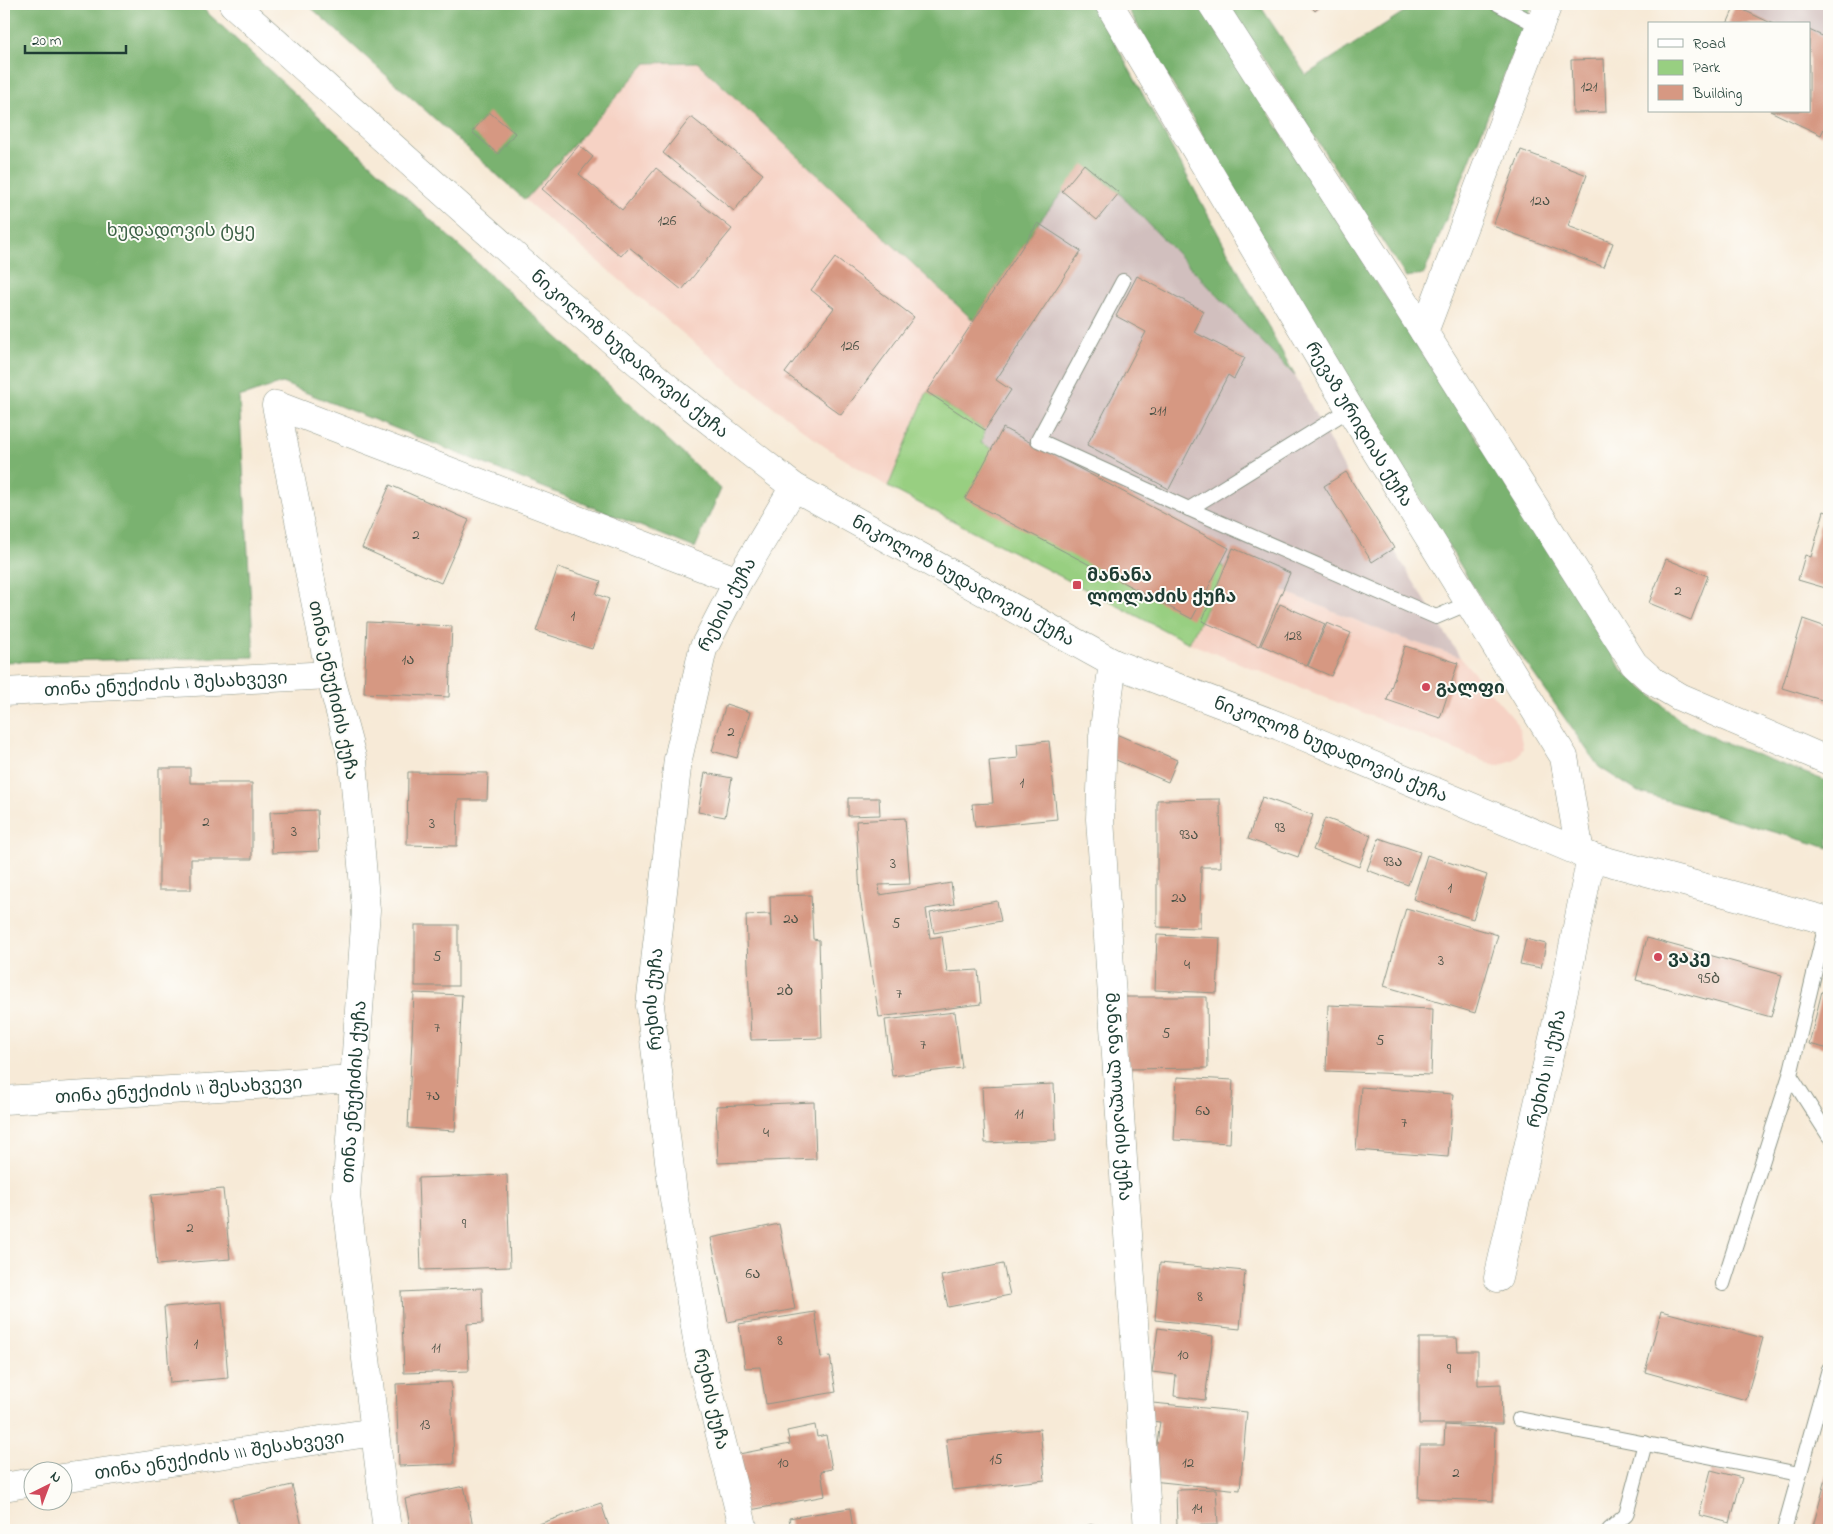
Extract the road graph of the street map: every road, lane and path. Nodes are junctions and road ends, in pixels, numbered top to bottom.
1 (233, 4) edge
2 (1109, 4) edge
3 (1212, 4) edge
4 (1498, 4) edge
5 (1543, 15) edge
6 (1124, 281) dead end
7 (1424, 332) junction
8 (1350, 409) junction
9 (794, 487) junction
10 (1189, 509) junction
11 (738, 581) junction
12 (1469, 602) junction
13 (1113, 663) junction
14 (330, 675) junction
15 (4, 692) edge
16 (1829, 762) edge
17 (1586, 855) junction
18 (1828, 921) edge
19 (1790, 1075) junction
20 (354, 1079) junction
21 (4, 1100) edge
22 (1829, 1136) edge
23 (1498, 1278) dead end
24 (1723, 1284) dead end
25 (1829, 1369) edge
26 (1519, 1419) dead end
27 (375, 1432) junction
28 (1645, 1444) junction
29 (1799, 1474) junction
30 (72, 1477) edge
31 (22, 1484) edge
32 (4, 1487) edge
33 (387, 1530) edge
34 (744, 1530) edge
35 (1148, 1530) edge
36 (1609, 1530) edge
37 (1784, 1530) edge

1 - 9 street, ნიკოლოზ ხუდადოვის ქუჩა
2 - 8 street, რევაზ ურიდიას ქუჩა
3 - 7 street
4 - 5 lane
5 - 7 street
6 - 10 lane
7 - 16 street
8 - 10 lane
8 - 12 street, რევაზ ურიდიას ქუჩა
9 - 11 street, რეხის ქუჩა
9 - 13 street, ნიკოლოზ ხუდადოვის ქუჩა
10 - 12 lane
11 - 14 street, თინა ენუქიძის ქუჩა
11 - 34 street, რეხის ქუჩა
12 - 17 street, რევაზ ურიდიას ქუჩა
13 - 17 street, ნიკოლოზ ხუდადოვის ქუჩა
13 - 35 street, მანანა ლოლაძის ქუჩა
14 - 15 street, თინა ენუქიძის I შესახვევი
14 - 20 street, თინა ენუქიძის ქუჩა
17 - 18 street, ნიკოლოზ ხუდადოვის ქუჩა
17 - 23 street, რეხის III ქუჩა
18 - 19 lane
19 - 22 lane
19 - 24 lane
20 - 21 street, თინა ენუქიძის II შესახვევი
20 - 27 street, თინა ენუქიძის ქუჩა
25 - 29 lane
26 - 28 lane
27 - 30 street, თინა ენუქიძის III შესახვევი
27 - 33 street, თინა ენუქიძის ქუჩა
28 - 29 lane
28 - 36 lane
29 - 37 lane
31 - 32 street

